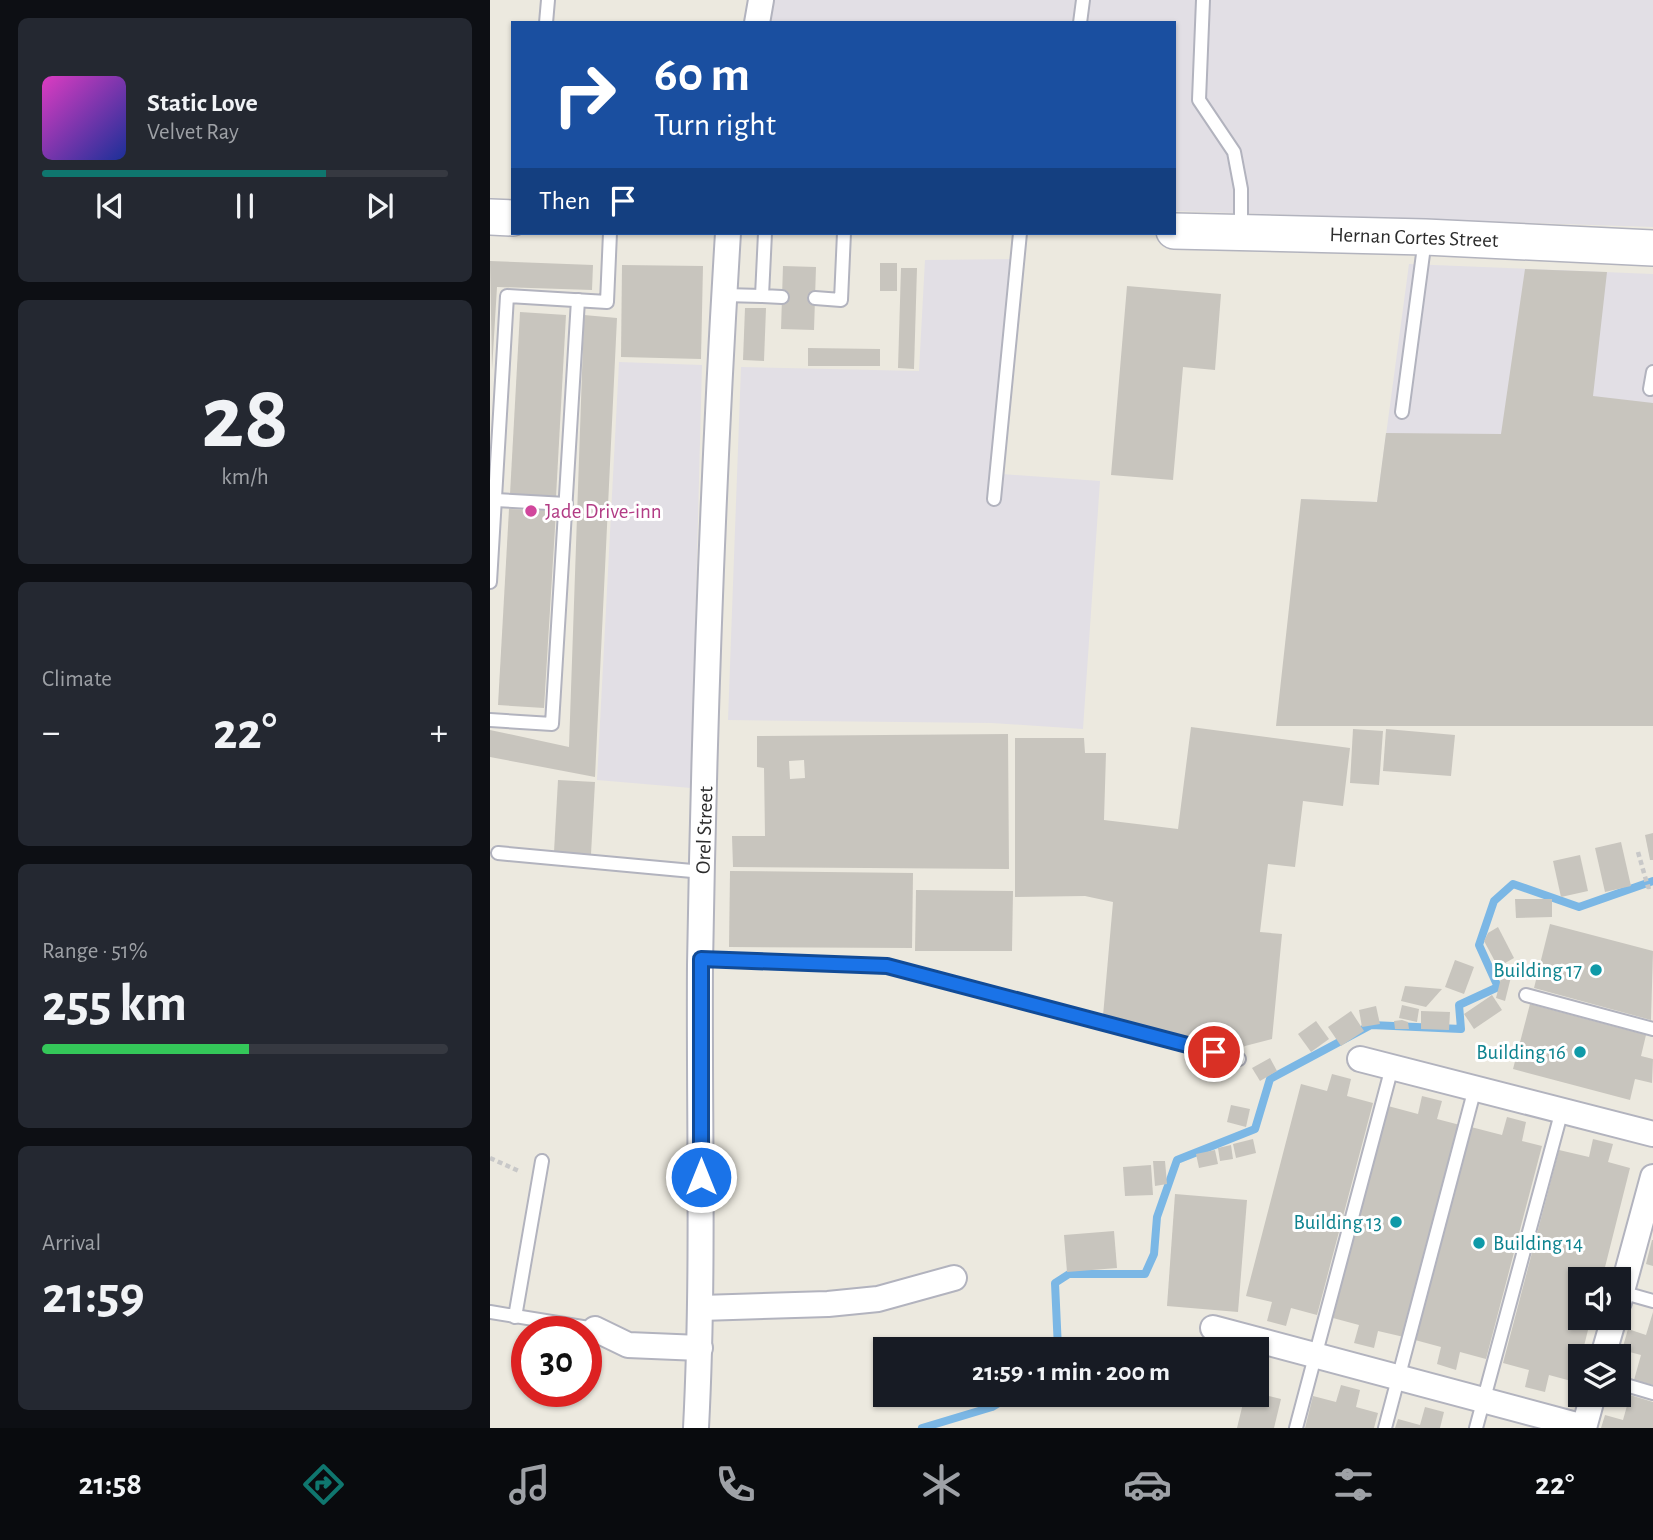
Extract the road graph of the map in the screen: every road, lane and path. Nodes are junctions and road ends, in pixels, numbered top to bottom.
1 (548, 0) edge
2 (761, 0) edge
3 (1083, 0) edge
4 (1203, 0) edge
5 (546, 21) edge
6 (757, 21) edge
7 (1080, 21) edge
8 (490, 217) edge
9 (511, 218) edge
10 (1176, 231) edge
11 (1241, 232) junction
12 (610, 235) edge
13 (727, 235) edge
14 (765, 235) edge
15 (844, 235) edge
16 (1020, 235) edge
17 (1425, 237) junction
18 (1653, 248) edge
19 (724, 295) junction
20 (762, 296) junction
21 (782, 297) dead end
22 (815, 298) dead end
23 (578, 300) junction
24 (1653, 372) edge
25 (1650, 389) dead end
26 (1402, 412) dead end
27 (994, 499) dead end
28 (495, 500) junction
29 (566, 504) junction
30 (490, 582) edge
31 (490, 720) edge
32 (1638, 852) dead end
33 (498, 853) dead end
34 (703, 873) junction
35 (1649, 885) edge
36 (701, 959) junction
37 (1526, 995) dead end
38 (1653, 1029) edge
39 (1239, 1059) dead end
40 (1360, 1059) dead end
41 (1392, 1067) junction
42 (1475, 1088) junction
43 (1562, 1110) junction
44 (1653, 1134) edge
45 (490, 1158) edge
46 (542, 1161) dead end
47 (1653, 1177) edge
48 (539, 1180) junction
49 (1649, 1208) edge
50 (1630, 1267) edge
51 (954, 1278) dead end
52 (1631, 1298) edge
53 (1653, 1301) edge
54 (701, 1307) junction
55 (490, 1312) edge
56 (511, 1316) edge
57 (514, 1316) edge
58 (1213, 1328) dead end
59 (602, 1332) edge
60 (700, 1348) junction
61 (1315, 1355) junction
62 (1399, 1378) junction
63 (1631, 1387) edge
64 (1653, 1393) edge
65 (1483, 1400) junction
66 (1590, 1407) edge
67 (696, 1428) edge
68 (1296, 1428) edge
69 (1385, 1428) edge
70 (1476, 1428) edge
71 (1584, 1428) edge

1 - 5 lane
2 - 6 street
3 - 7 lane
4 - 11 lane
8 - 9 main road
10 - 11 main road, Hernan Cortes Street
11 - 17 main road, Hernan Cortes Street
12 - 23 lane
13 - 19 street, Orel Street
14 - 20 lane
15 - 22 lane
16 - 27 lane
17 - 18 main road, Hernan Cortes Street
17 - 26 lane
19 - 20 lane
19 - 34 street, Orel Street
20 - 21 lane
23 - 28 lane
23 - 29 lane
24 - 25 lane
28 - 29 lane
28 - 30 lane
29 - 31 lane
32 - 35 path
33 - 34 lane
34 - 36 street, Orel Street
36 - 39 lane
36 - 54 street, Orel Street
37 - 38 lane
40 - 41 street
41 - 42 street
41 - 61 lane
42 - 43 street
42 - 62 lane
43 - 44 street
43 - 65 lane
45 - 48 path
46 - 48 lane
47 - 49 street
48 - 57 lane
49 - 50 street
51 - 54 street
52 - 53 lane
54 - 60 street, Orel Street
55 - 56 lane
58 - 61 street
59 - 60 street
60 - 67 street, Orel Street
61 - 62 street
61 - 68 lane
62 - 65 street
62 - 69 lane
63 - 64 lane
65 - 70 lane
65 - 71 street
66 - 71 street

